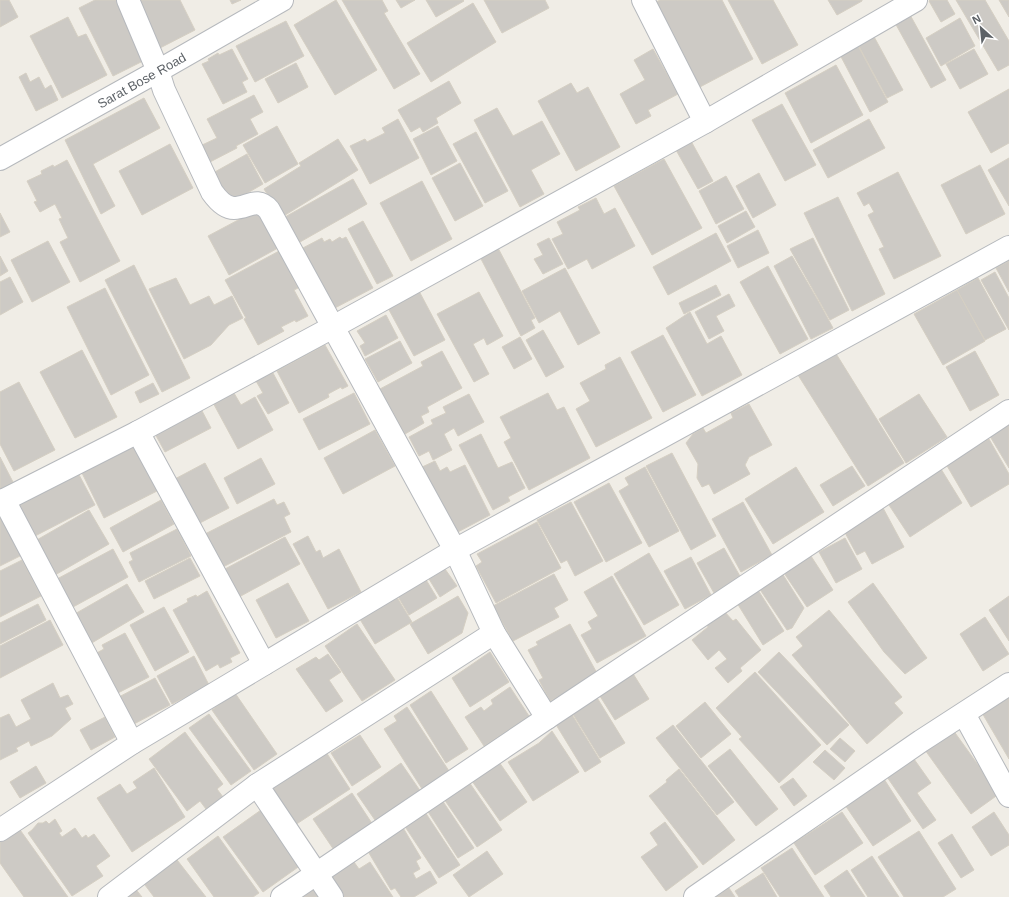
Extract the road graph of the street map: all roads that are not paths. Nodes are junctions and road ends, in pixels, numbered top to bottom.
1 (128, 0) edge
2 (282, 0) edge
3 (643, 0) edge
4 (916, 0) edge
5 (158, 71) junction
6 (705, 122) junction
7 (0, 159) edge
8 (1009, 247) edge
9 (332, 327) junction
10 (1009, 411) edge
11 (138, 432) junction
12 (2, 501) edge
13 (455, 550) junction
14 (494, 633) junction
15 (264, 664) junction
16 (1009, 684) edge
17 (964, 714) junction
18 (547, 718) junction
19 (132, 743) junction
20 (257, 785) junction
21 (1009, 796) edge
22 (0, 830) edge
23 (317, 874) junction
24 (109, 897) edge
25 (282, 897) edge
26 (332, 897) edge
27 (695, 897) edge

1 - 5 street
2 - 5 street, Sarat Bose Road
3 - 6 street
4 - 6 street
5 - 7 street, Sarat Bose Road
5 - 9 street
6 - 9 street
8 - 13 street
9 - 11 street
9 - 13 street
10 - 18 street
11 - 12 street
11 - 15 street
12 - 19 street
13 - 14 street
13 - 15 street
14 - 18 street
14 - 20 street
15 - 19 street
16 - 17 street
17 - 21 street
17 - 27 street
18 - 23 street
19 - 22 street
20 - 23 street
20 - 24 street
23 - 25 street
23 - 26 street

